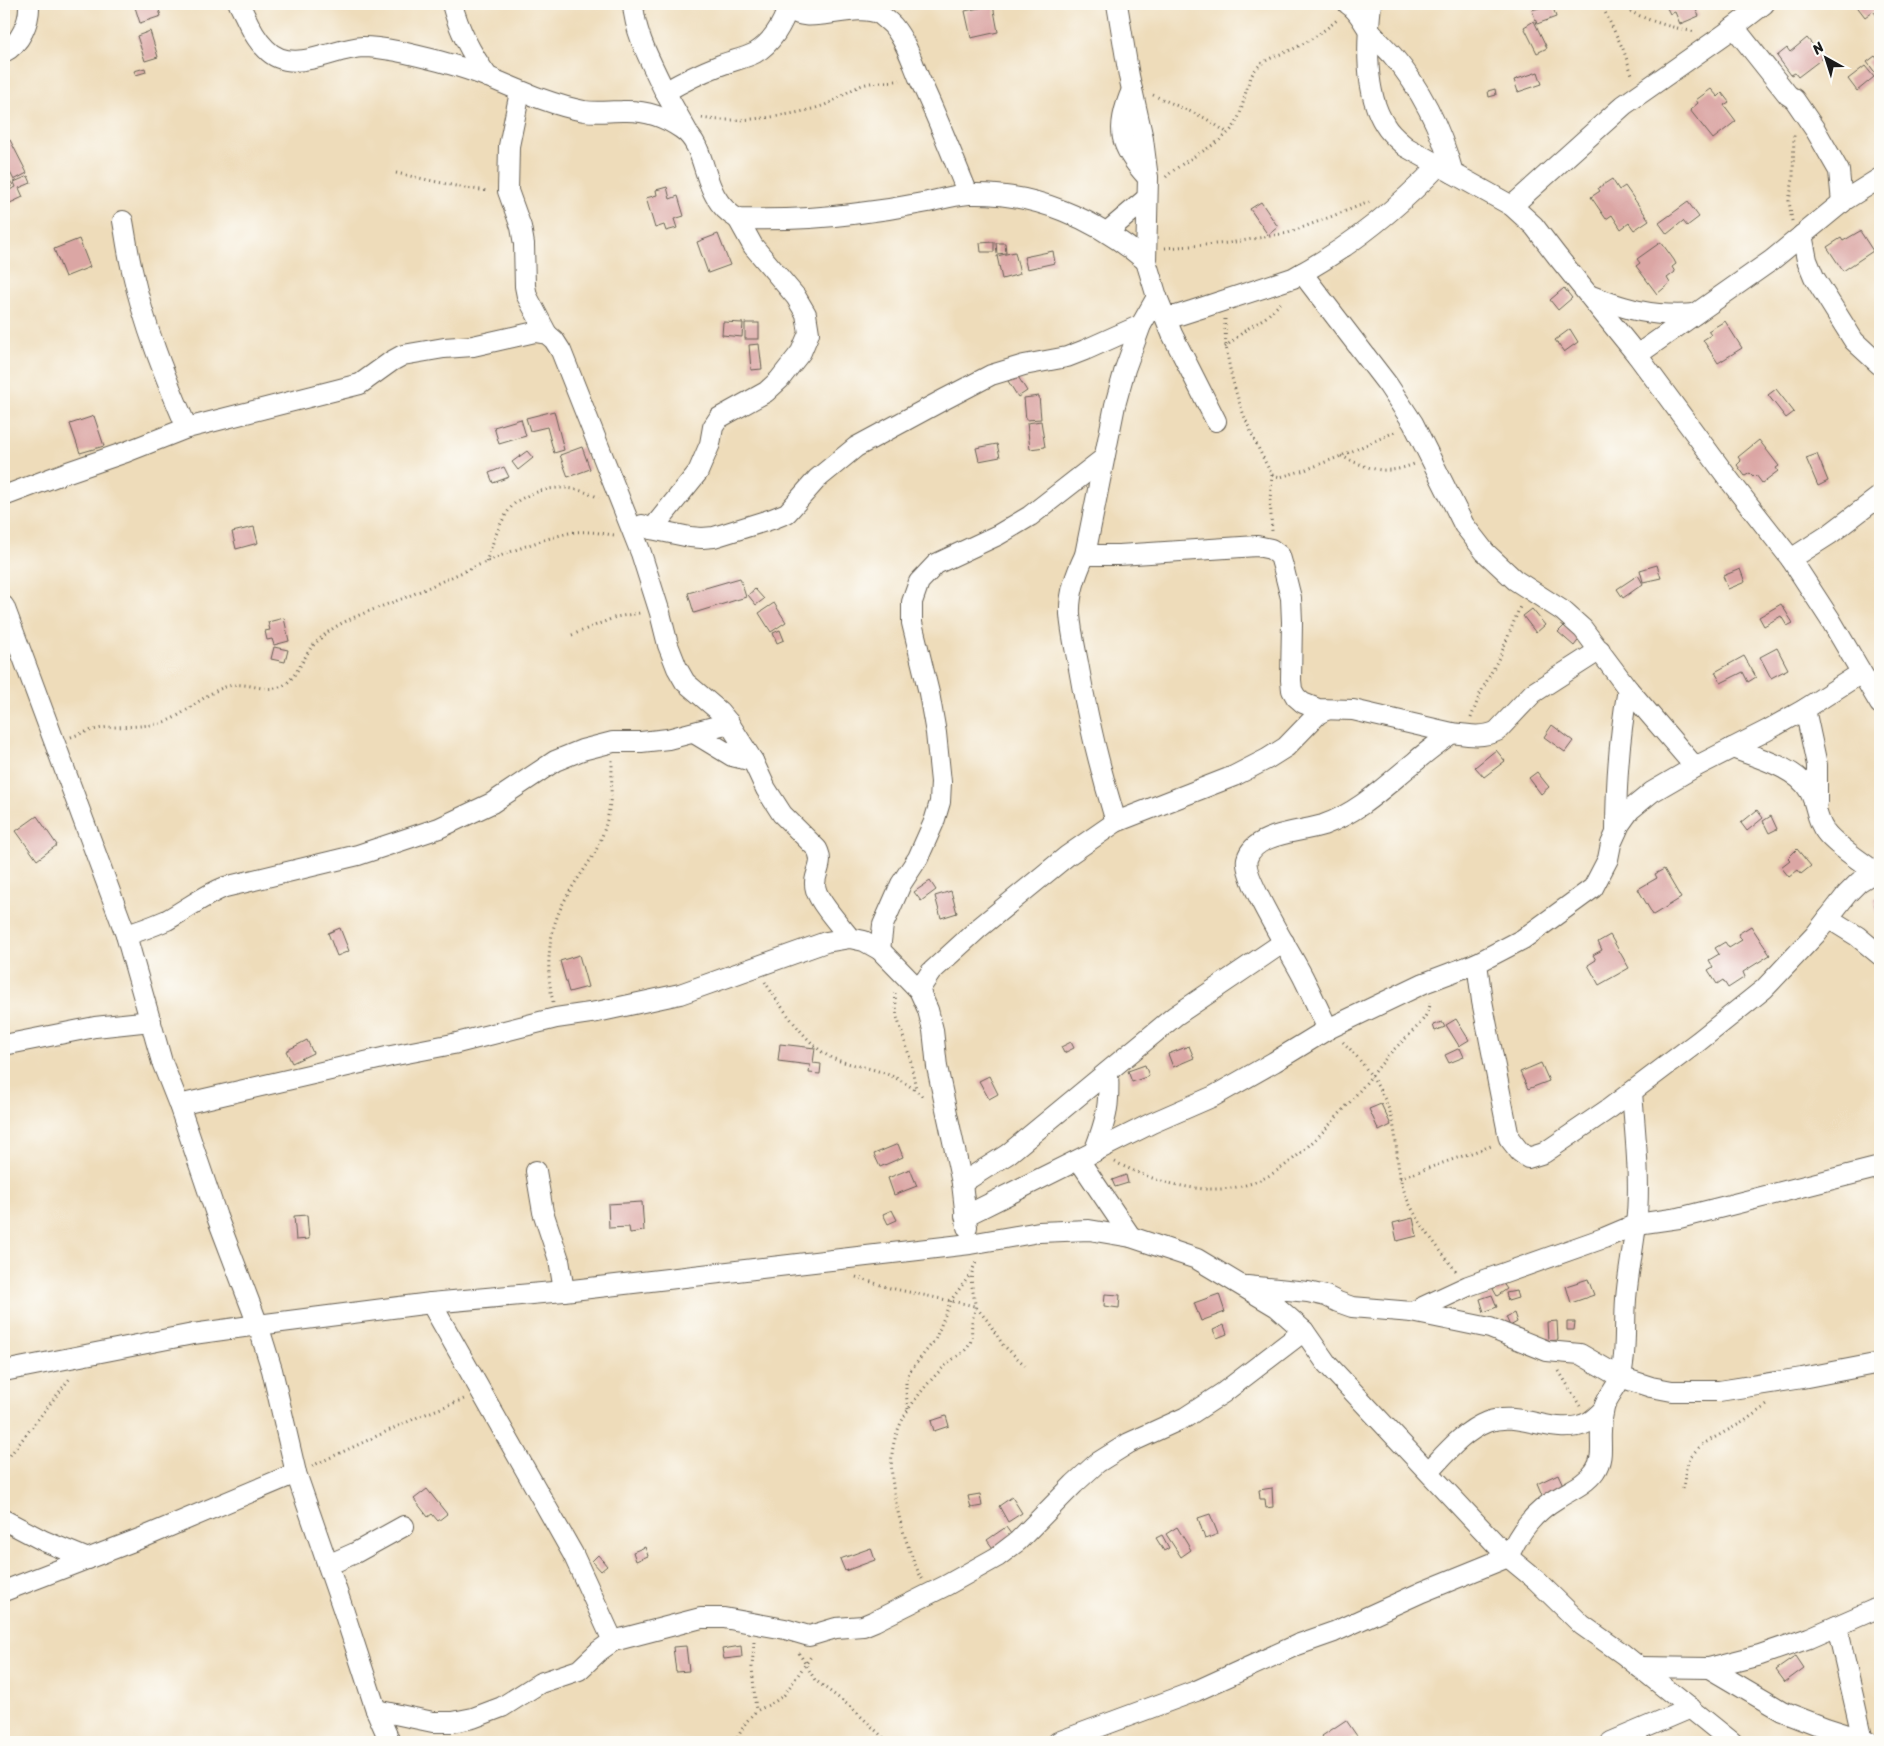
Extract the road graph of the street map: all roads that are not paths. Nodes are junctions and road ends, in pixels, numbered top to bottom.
1 (29, 4) edge
2 (239, 4) edge
3 (452, 4) edge
4 (633, 4) edge
5 (1117, 4) edge
6 (1357, 4) edge
7 (1764, 4) edge
8 (788, 5) edge
9 (1368, 29) junction
10 (1730, 31) junction
11 (4, 52) edge
12 (488, 77) junction
13 (520, 92) junction
14 (665, 92) junction
15 (688, 133) junction
16 (1446, 169) junction
17 (1880, 178) edge
18 (1148, 188) junction
19 (968, 194) junction
20 (1842, 203) junction
21 (1512, 206) junction
22 (738, 220) junction
23 (123, 221) dead end
24 (1107, 232) junction
25 (1799, 238) junction
26 (1147, 255) junction
27 (1297, 276) junction
28 (1587, 294) junction
29 (1157, 297) junction
30 (1695, 314) junction
31 (1165, 316) junction
32 (1142, 325) junction
33 (547, 334) junction
34 (1637, 355) junction
35 (1880, 364) edge
36 (1216, 421) dead end
37 (188, 428) junction
38 (1104, 459) junction
39 (4, 496) edge
40 (1880, 496) edge
41 (635, 526) junction
42 (1084, 555) junction
43 (1791, 559) junction
44 (4, 606) edge
45 (1600, 650) junction
46 (1861, 673) junction
47 (1628, 689) junction
48 (1880, 704) edge
49 (1805, 709) junction
50 (1326, 710) junction
51 (729, 723) junction
52 (694, 733) junction
53 (1459, 734) junction
54 (1732, 748) junction
55 (753, 761) junction
56 (1695, 767) junction
57 (1817, 809) junction
58 (1116, 822) junction
59 (1616, 832) junction
60 (1878, 872) edge
61 (1828, 918) junction
62 (126, 935) junction
63 (850, 938) junction
64 (1284, 942) junction
65 (880, 950) junction
66 (1880, 955) edge
67 (1477, 963) junction
68 (919, 990) junction
69 (151, 1021) junction
70 (1328, 1029) junction
71 (4, 1045) edge
72 (1108, 1072) junction
73 (1632, 1092) junction
74 (179, 1105) junction
75 (1087, 1156) junction
76 (1880, 1167) edge
77 (536, 1170) dead end
78 (962, 1183) junction
79 (965, 1216) junction
80 (1636, 1224) junction
81 (1131, 1237) junction
82 (979, 1242) junction
83 (1245, 1286) junction
84 (564, 1291) junction
85 (431, 1303) junction
86 (1412, 1312) junction
87 (258, 1324) junction
88 (1304, 1331) junction
89 (1880, 1362) edge
90 (4, 1371) edge
91 (1620, 1377) junction
92 (1597, 1416) junction
93 (1429, 1471) junction
94 (296, 1473) junction
95 (4, 1520) edge
96 (404, 1526) dead end
97 (1508, 1557) junction
98 (88, 1559) junction
99 (328, 1566) junction
100 (4, 1590) edge
101 (1880, 1606) edge
102 (1837, 1626) junction
103 (613, 1642) junction
104 (1639, 1667) junction
105 (1709, 1668) junction
106 (1692, 1708) junction
107 (376, 1710) junction
108 (1867, 1741) edge
109 (390, 1742) edge
110 (1058, 1742) edge
111 (1611, 1742) edge
112 (1732, 1742) edge

1 - 11 street
2 - 12 street
3 - 12 street
4 - 14 street
5 - 18 street
6 - 9 street
7 - 10 street
8 - 14 street
8 - 19 street
9 - 16 street
9 - 16 street
10 - 20 street
10 - 21 street
12 - 13 street
13 - 15 street
13 - 33 street
14 - 15 street
15 - 22 street
16 - 21 street
16 - 27 street
17 - 20 street
18 - 24 street
18 - 26 street
19 - 22 street
19 - 24 street
20 - 25 street
21 - 28 street
22 - 41 street
23 - 37 street
24 - 26 street
25 - 30 street
25 - 35 street
26 - 29 street
27 - 31 street
27 - 45 street
28 - 30 street
28 - 34 street
29 - 31 street
29 - 32 street
30 - 34 street
31 - 36 street
32 - 38 street
32 - 41 street
33 - 37 street
33 - 41 street
34 - 43 street
37 - 39 street
38 - 42 street
38 - 65 street
40 - 43 street
41 - 51 street
42 - 50 street
42 - 58 street
43 - 46 street
44 - 62 street
45 - 47 street
45 - 53 street
46 - 48 street
46 - 49 street
47 - 56 street
47 - 59 street
49 - 54 street
49 - 57 street
50 - 53 street
50 - 58 street
51 - 52 street
51 - 55 street
52 - 55 street
52 - 62 street
53 - 64 street
54 - 56 street
54 - 57 street
55 - 63 street
56 - 59 street
57 - 60 street
58 - 68 street
59 - 67 street
60 - 61 street
61 - 66 street
61 - 73 street
62 - 69 street
63 - 65 street
63 - 74 street
64 - 70 street
64 - 72 street
65 - 68 street
67 - 70 street
67 - 73 street
68 - 78 street
69 - 71 street
69 - 74 street
70 - 75 street
72 - 75 street
72 - 78 street
73 - 80 street
74 - 87 street
75 - 79 street
75 - 81 street
76 - 80 street
77 - 84 street
78 - 79 street
79 - 82 street
80 - 86 street
80 - 91 street
81 - 82 street
81 - 83 street
82 - 84 street
83 - 86 street
83 - 88 street
84 - 85 street
85 - 87 street
85 - 103 street
86 - 91 street
87 - 90 street
87 - 94 street
88 - 93 street
88 - 103 street
89 - 91 street
91 - 92 street
92 - 93 street
92 - 97 street
93 - 97 street
94 - 98 street
94 - 99 street
95 - 98 street
96 - 99 street
97 - 104 street
97 - 110 street
98 - 100 street
99 - 107 street
101 - 102 street
102 - 105 street
102 - 108 street
103 - 107 street
104 - 105 street
104 - 106 street
105 - 108 street
106 - 111 street
106 - 112 street
107 - 109 street

